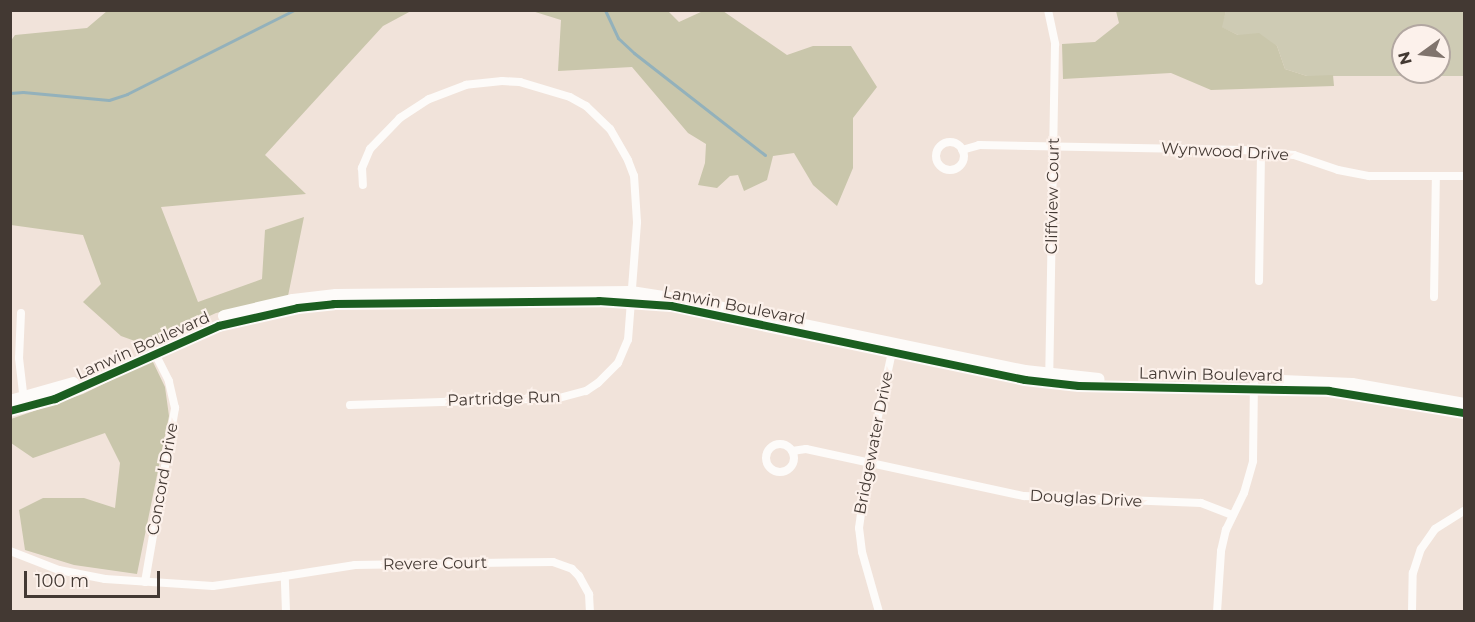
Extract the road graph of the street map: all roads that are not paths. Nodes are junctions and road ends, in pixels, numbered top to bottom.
1 (1048, 10) edge
2 (1054, 146) junction
3 (962, 150) dead end
4 (1261, 152) junction
5 (1436, 176) junction
6 (1464, 176) edge
7 (363, 186) dead end
8 (1259, 281) dead end
9 (631, 297) junction
10 (1434, 297) dead end
11 (21, 313) dead end
12 (892, 348) junction
13 (154, 350) junction
14 (1049, 378) junction
15 (1254, 385) junction
16 (10, 401) edge
17 (25, 403) junction
18 (1464, 404) edge
19 (350, 405) dead end
20 (10, 411) edge
21 (1464, 413) edge
22 (792, 451) dead end
23 (868, 463) junction
24 (1464, 511) edge
25 (1233, 515) junction
26 (10, 551) edge
27 (285, 576) junction
28 (145, 582) junction
29 (286, 612) edge
30 (590, 612) edge
31 (879, 612) edge
32 (1217, 612) edge
33 (1412, 612) edge

1 - 2 street, Cliffview Court
2 - 3 street, Wynwood Drive
2 - 4 street, Wynwood Drive
2 - 14 street, Cliffview Court
4 - 5 street, Wynwood Drive
4 - 8 street
5 - 6 street, Wynwood Drive
5 - 10 street
7 - 9 street, Partridge Run
9 - 12 street, Lanwin Boulevard
9 - 13 street, Lanwin Boulevard
9 - 19 street, Partridge Run
11 - 17 street
12 - 14 street, Lanwin Boulevard
12 - 23 street, Bridgewater Drive
13 - 17 street, Lanwin Boulevard
13 - 28 street, Concord Drive
14 - 15 street, Lanwin Boulevard
15 - 18 street, Lanwin Boulevard
15 - 21 street, Lanwin Boulevard
15 - 25 street
16 - 17 street, Lanwin Boulevard
17 - 20 street, Lanwin Boulevard
22 - 23 street, Douglas Drive
23 - 25 street, Douglas Drive
23 - 31 street, Bridgewater Drive
24 - 33 street
25 - 32 street
26 - 28 street
27 - 28 street
27 - 29 street
27 - 30 street, Revere Court

